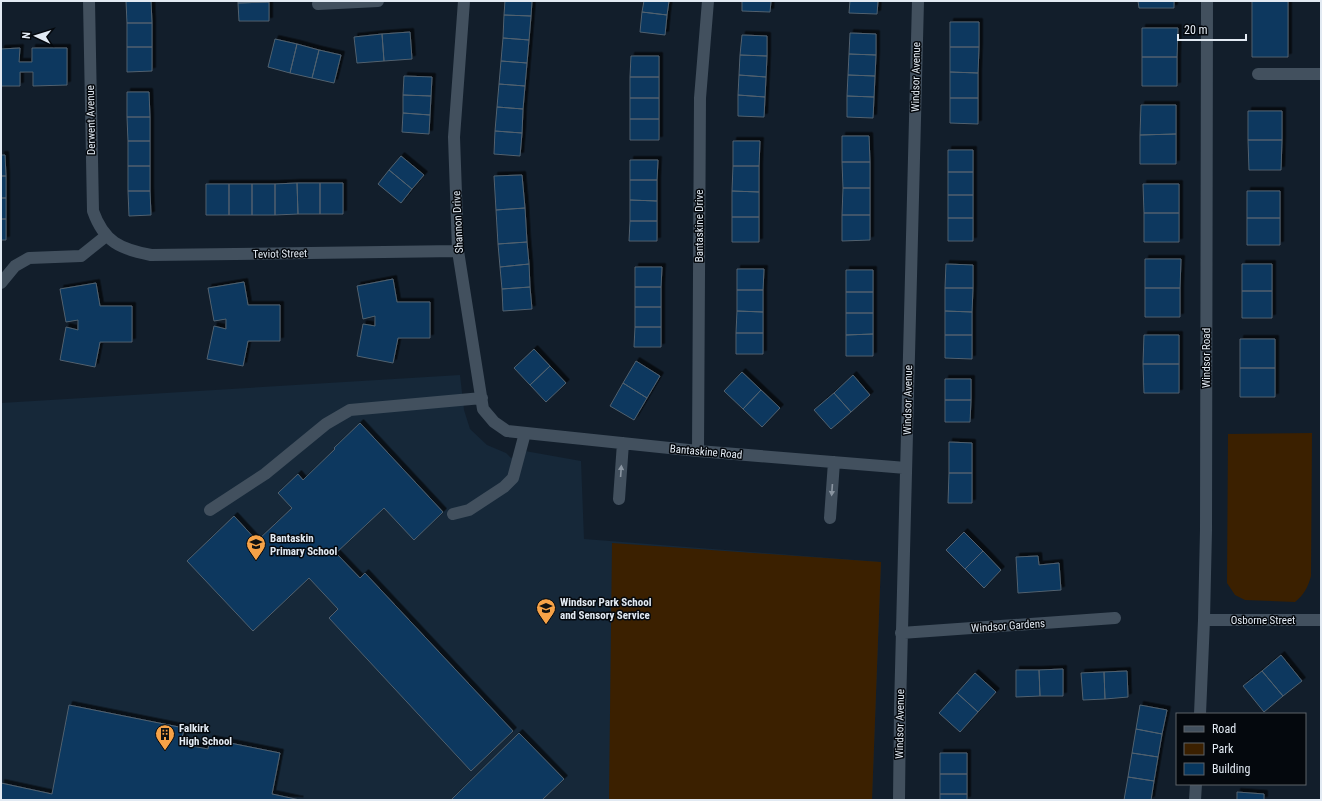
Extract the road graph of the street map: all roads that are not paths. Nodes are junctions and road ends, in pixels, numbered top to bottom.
1 (89, 1) edge
2 (378, 1) edge
3 (464, 1) edge
4 (708, 1) edge
5 (918, 1) edge
6 (1207, 1) edge
7 (318, 4) dead end
8 (1258, 74) dead end
9 (1321, 74) edge
10 (106, 236) junction
11 (458, 251) junction
12 (1, 283) edge
13 (482, 398) junction
14 (507, 431) joint
15 (524, 433) junction
16 (623, 443) junction
17 (698, 451) junction
18 (834, 462) junction
19 (906, 468) junction
20 (619, 499) dead end
21 (210, 510) dead end
22 (453, 514) dead end
23 (830, 518) dead end
24 (1115, 618) dead end
25 (1204, 620) junction
26 (1321, 620) edge
27 (902, 633) junction
28 (1200, 713) edge
29 (1196, 785) edge
30 (899, 800) edge
31 (1195, 800) edge

1 - 10 street, Derwent Avenue
2 - 7 street
3 - 11 street, Shannon Drive
4 - 17 street, Bantaskine Drive
5 - 19 street, Windsor Avenue
6 - 25 street, Windsor Road
8 - 9 street
10 - 11 street, Teviot Street
10 - 12 street
11 - 13 street, Shannon Drive
13 - 14 street, Shannon Drive
13 - 21 street
14 - 15 street, Bantaskine Road
15 - 16 street, Bantaskine Road
15 - 22 street
16 - 17 street, Bantaskine Road
20 -> 16 street
17 - 18 street, Bantaskine Road
18 - 19 street, Bantaskine Road
18 -> 23 street
19 - 27 street, Windsor Avenue
24 - 27 street, Windsor Gardens
25 - 26 street, Osborne Street
25 - 28 street, Windsor Road
27 - 30 street, Windsor Avenue
29 - 31 street

